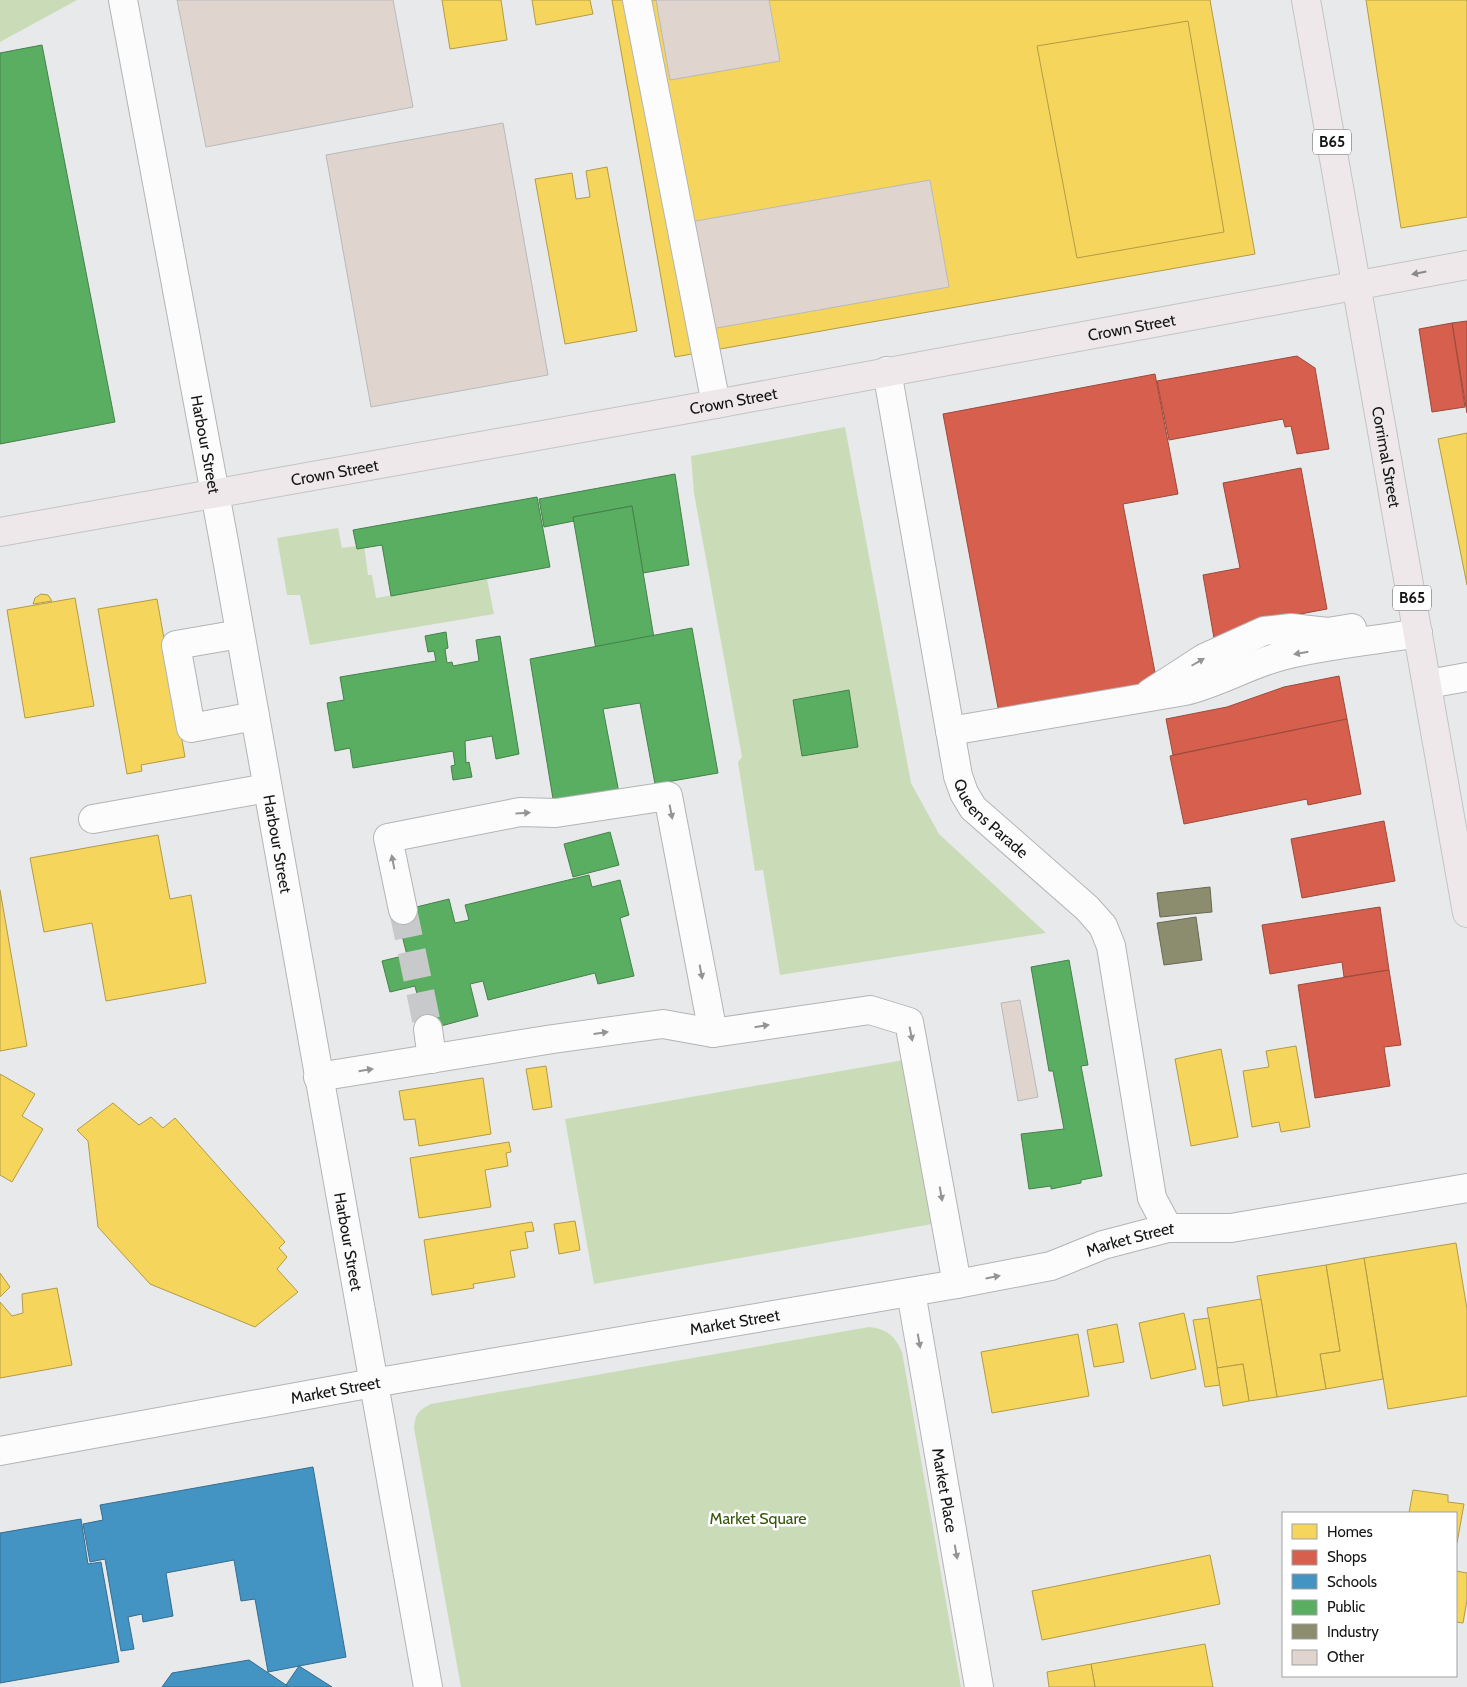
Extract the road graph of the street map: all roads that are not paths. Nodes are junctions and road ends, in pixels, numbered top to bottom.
1 (123, 0) edge
2 (637, 0) edge
3 (1306, 0) edge
4 (1467, 264) edge
5 (1358, 284) junction
6 (887, 371) junction
7 (716, 404) junction
8 (215, 493) junction
9 (0, 532) edge
10 (1417, 625) junction
11 (240, 634) junction
12 (1467, 677) edge
13 (1428, 684) junction
14 (255, 716) junction
15 (950, 731) junction
16 (267, 788) junction
17 (93, 819) dead end
18 (403, 910) tunnel mouth
19 (1467, 913) edge
20 (428, 1029) tunnel mouth
21 (713, 1033) junction
22 (432, 1059) junction
23 (318, 1078) junction
24 (1467, 1188) edge
25 (1168, 1228) junction
26 (957, 1284) junction
27 (911, 1292) junction
28 (373, 1383) junction
29 (0, 1452) edge
30 (428, 1687) edge
31 (979, 1687) edge

1 - 8 street, Harbour Street
2 - 7 street
3 - 5 main road, Corrimal Street / B65
4 -> 5 main road, Crown Street
5 - 6 main road, Crown Street
5 - 10 main road, Corrimal Street / B65
6 - 7 main road, Crown Street
6 - 15 street, Queens Parade
7 - 8 main road, Crown Street
8 - 9 main road, Crown Street
8 - 11 street, Harbour Street
10 - 13 main road, Corrimal Street / B65
10 - 15 street
11 - 14 street, Harbour Street
11 - 14 street
12 - 13 street
13 - 19 main road, Corrimal Street / B65
14 - 16 street, Harbour Street
15 - 25 street, Queens Parade
16 - 17 street
16 - 23 street, Harbour Street
18 -> 21 street
20 - 22 street
22 -> 21 street
21 -> 26 street
23 -> 22 street
23 - 28 street, Harbour Street
24 - 25 street, Market Street
26 -> 25 street, Market Street
26 - 27 street, Market Street
27 - 28 street, Market Street
27 -> 31 street, Market Place
28 - 29 street, Market Street
28 - 30 street, Harbour Street

